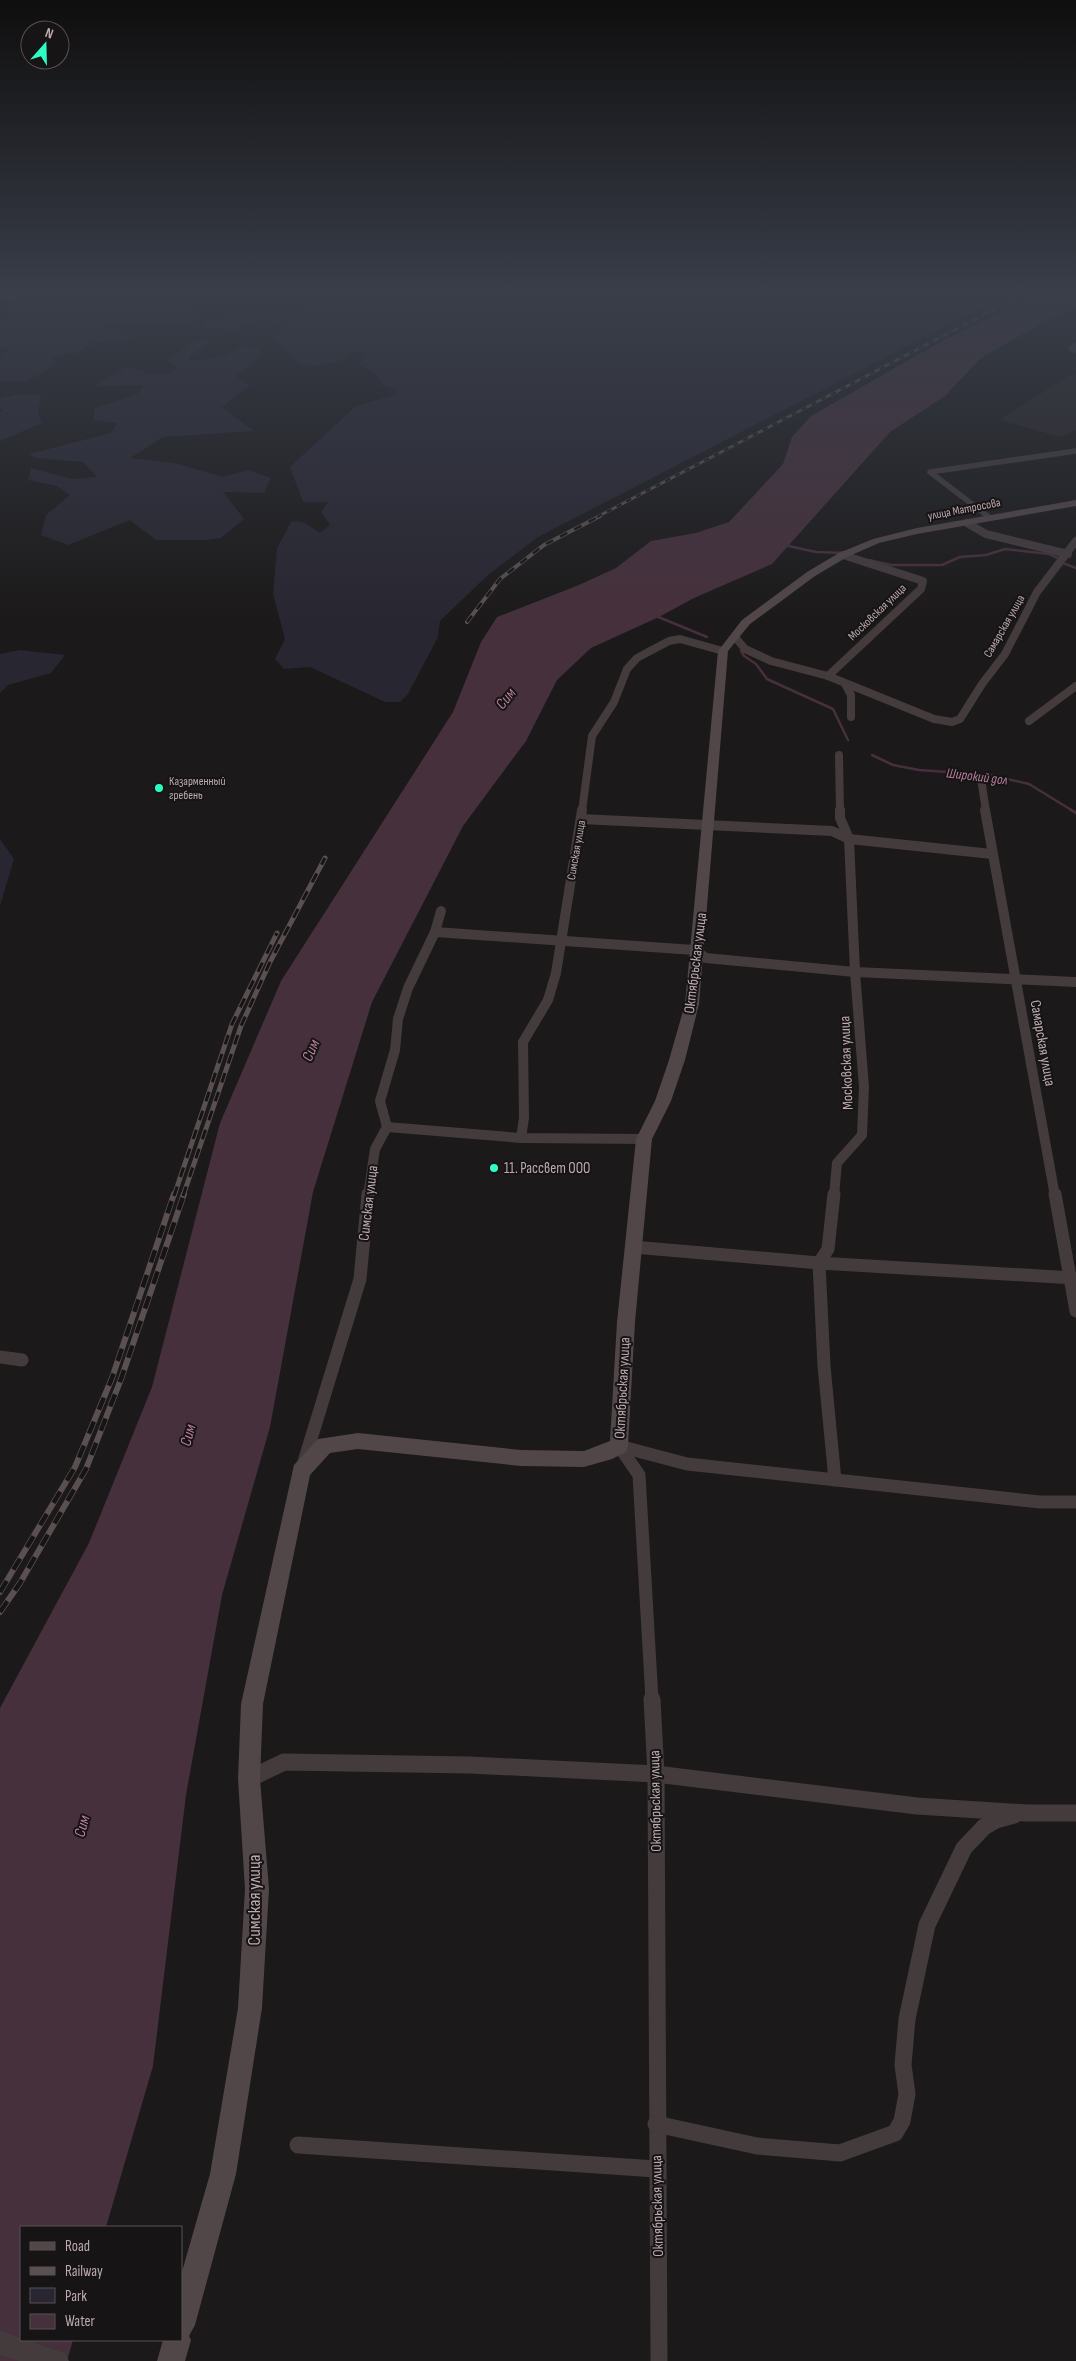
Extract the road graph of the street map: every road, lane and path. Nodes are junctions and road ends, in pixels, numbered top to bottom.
1 (1076, 451) edge
2 (1076, 503) edge
3 (989, 517) junction
4 (967, 523) junction
5 (1076, 540) edge
6 (1068, 554) junction
7 (843, 555) junction
8 (735, 637) junction
9 (723, 651) junction
10 (828, 676) junction
11 (844, 684) junction
12 (1076, 686) edge
13 (852, 717) dead end
14 (1029, 721) dead end
15 (839, 755) dead end
16 (981, 779) dead end
17 (581, 818) junction
18 (707, 826) junction
19 (849, 839) junction
20 (992, 854) junction
21 (441, 911) dead end
22 (435, 932) junction
23 (559, 941) junction
24 (698, 953) junction
25 (855, 972) junction
26 (1016, 978) junction
27 (1076, 982) edge
28 (387, 1127) junction
29 (521, 1138) junction
30 (644, 1139) junction
31 (633, 1247) junction
32 (819, 1263) junction
33 (1072, 1278) edge
34 (1076, 1311) edge
35 (0, 1357) edge
36 (22, 1360) dead end
37 (619, 1446) junction
38 (301, 1471) junction
39 (835, 1480) junction
40 (1076, 1502) edge
41 (656, 1774) junction
42 (249, 1779) junction
43 (1026, 1813) junction
44 (1076, 1813) edge
45 (656, 2124) junction
46 (298, 2145) dead end
47 (656, 2169) junction
48 (182, 2321) edge
49 (177, 2341) edge
50 (0, 2343) edge
51 (58, 2361) edge
52 (171, 2361) edge
53 (658, 2361) edge

1 - 3 street
2 - 3 main road, улица Матросова
3 - 4 main road, улица Матросова
4 - 6 street
4 - 7 main road, улица Матросова
5 - 6 street, Самарская улица
6 - 11 street, Самарская улица
7 - 8 main road
7 - 10 street, Московская улица
8 - 9 main road
8 - 10 street
9 - 17 street, Симская улица
9 - 18 main road, Октябрьская улица
10 - 11 street
11 - 13 street
12 - 14 street
15 - 19 street, Московская улица
16 - 20 street, Самарская улица
17 - 18 street
17 - 23 street, Симская улица
18 - 19 street
18 - 24 main road, Октябрьская улица
19 - 20 street
19 - 25 street, Московская улица
20 - 26 street, Самарская улица
21 - 22 street
22 - 23 street
22 - 28 street
23 - 24 street
23 - 29 street, Симская улица
24 - 25 street
24 - 30 main road, Октябрьская улица
25 - 26 street
25 - 32 street, Московская улица
26 - 27 street
26 - 33 street, Самарская улица
28 - 29 street
28 - 38 street, Симская улица
29 - 30 street
30 - 31 main road, Октябрьская улица
31 - 32 street
31 - 37 main road, Октябрьская улица
32 - 33 street
32 - 39 street, Московская улица
33 - 34 street, Самарская улица
35 - 36 street
37 - 38 main road
37 - 39 street
37 - 41 street, Октябрьская улица
38 - 42 main road, Симская улица
39 - 40 street
41 - 42 street
41 - 43 street
41 - 45 street, Октябрьская улица
42 - 48 main road, Симская улица
43 - 44 street
43 - 45 street
45 - 47 street, Октябрьская улица
46 - 47 street
47 - 53 street, Октябрьская улица
49 - 52 main road
50 - 51 street

